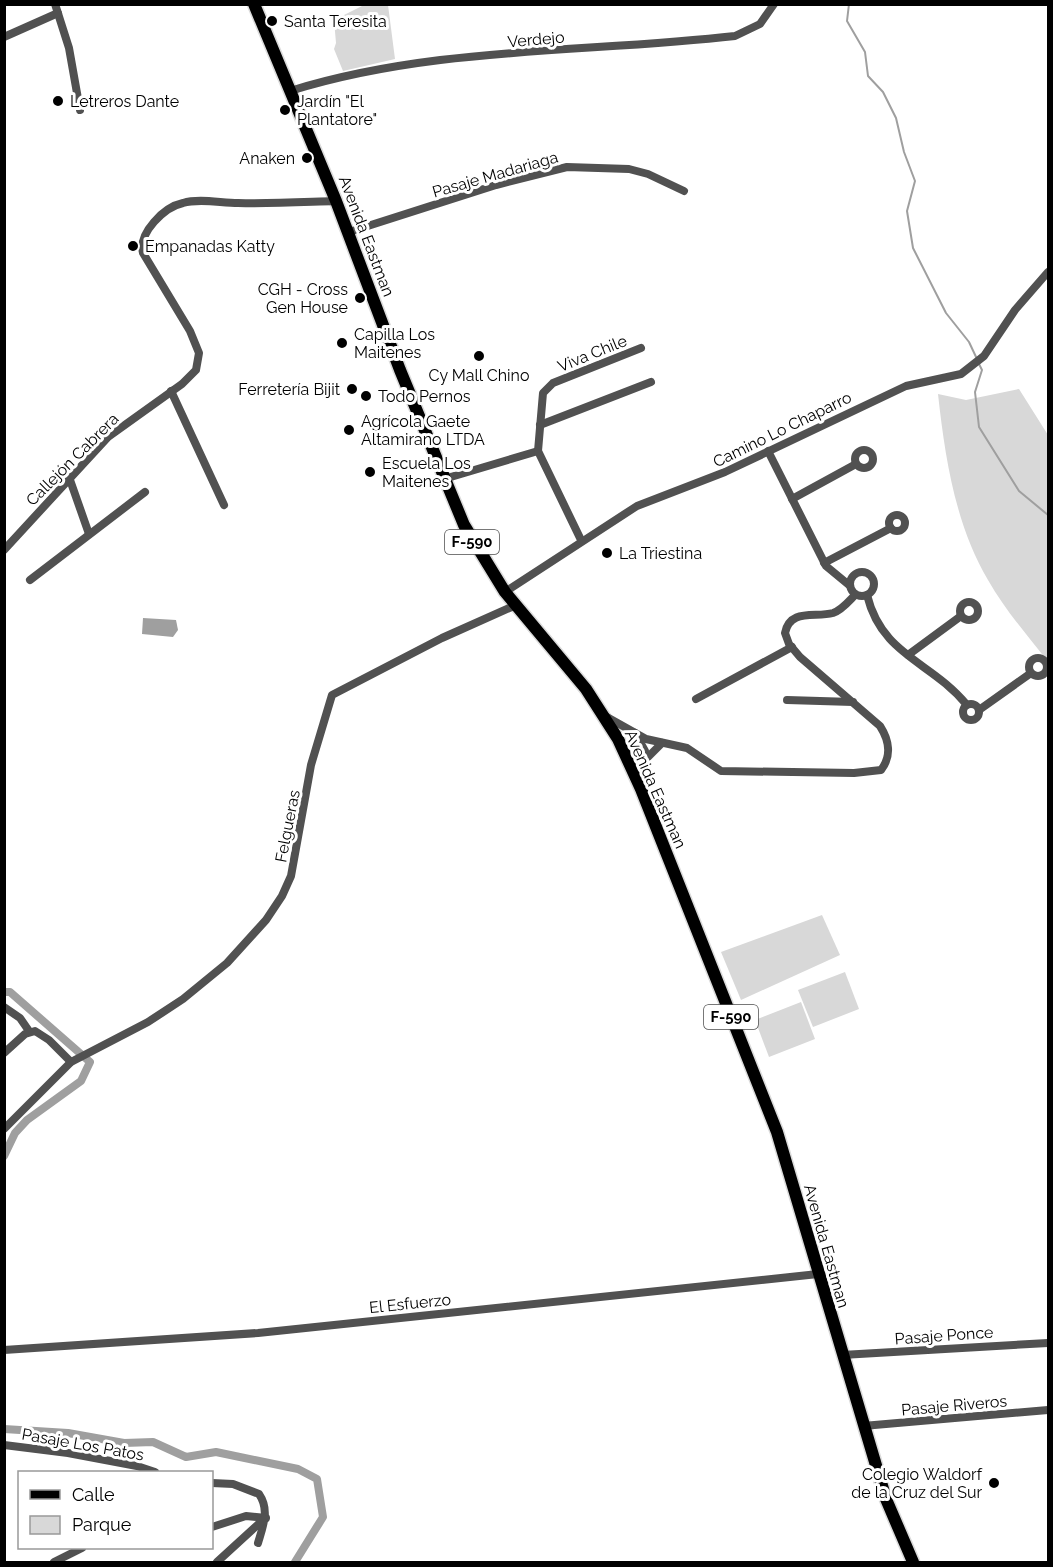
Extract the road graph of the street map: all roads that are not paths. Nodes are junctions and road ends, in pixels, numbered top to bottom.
1 (55, 4) edge
2 (254, 4) edge
3 (774, 4) edge
4 (58, 13) junction
5 (4, 37) edge
6 (290, 91) junction
7 (80, 110) dead end
8 (684, 191) dead end
9 (336, 201) junction
10 (349, 232) junction
11 (1048, 272) edge
12 (641, 348) dead end
13 (651, 382) dead end
14 (171, 391) junction
15 (540, 425) junction
16 (538, 451) junction
17 (768, 451) junction
18 (856, 464) dead end
19 (69, 477) junction
20 (444, 479) junction
21 (145, 492) dead end
22 (792, 499) junction
23 (224, 505) dead end
24 (891, 528) dead end
25 (89, 534) junction
26 (581, 540) junction
27 (4, 550) edge
28 (824, 562) junction
29 (30, 580) dead end
30 (849, 585) junction
31 (505, 592) junction
32 (855, 595) junction
33 (867, 595) junction
34 (516, 605) junction
35 (962, 616) dead end
36 (792, 647) junction
37 (908, 655) junction
38 (1031, 673) dead end
39 (696, 699) dead end
40 (787, 700) dead end
41 (854, 702) junction
42 (967, 705) junction
43 (979, 710) junction
44 (603, 715) junction
45 (634, 732) junction
46 (662, 743) junction
47 (645, 760) junction
48 (641, 789) junction
49 (4, 1007) edge
50 (30, 1031) junction
51 (4, 1053) edge
52 (73, 1061) junction
53 (4, 1130) edge
54 (818, 1274) junction
55 (1048, 1343) edge
56 (4, 1350) edge
57 (842, 1355) junction
58 (1048, 1410) edge
59 (863, 1426) junction
60 (4, 1445) edge
61 (150, 1471) edge
62 (213, 1483) edge
63 (266, 1518) junction
64 (213, 1527) edge
65 (258, 1543) dead end
66 (80, 1549) edge
67 (54, 1563) edge
68 (217, 1563) edge
69 (914, 1563) edge

1 - 4 street
2 - 6 main road, Avenida Eastman / F-590
3 - 6 street, Verdejo
4 - 5 street
4 - 7 street
6 - 9 main road, Avenida Eastman / F-590
8 - 10 street, Pasaje Madariaga
9 - 10 main road, Avenida Eastman / F-590
9 - 14 street, Callejón Cabrera
10 - 20 main road, Avenida Eastman / F-590
11 - 17 street, Camino Lo Chaparro
12 - 15 street, Viva Chile
13 - 15 street
14 - 19 street, Callejón Cabrera
14 - 23 street
15 - 16 street, Viva Chile
16 - 20 street
16 - 26 street
17 - 22 street
17 - 26 street, Camino Lo Chaparro
18 - 22 street
19 - 25 street
19 - 27 street, Callejón Cabrera
20 - 31 main road, Avenida Eastman / F-590
21 - 25 street
22 - 28 street
24 - 28 street
25 - 29 street
26 - 31 street, Camino Lo Chaparro
28 - 30 street
30 - 32 street
30 - 33 street
31 - 34 main road, Avenida Eastman / F-590
32 - 33 street
32 - 36 street
33 - 37 street
34 - 44 main road, Avenida Eastman / F-590
34 - 52 street, Felgueras
35 - 37 street
36 - 39 street
36 - 41 street
37 - 42 street
38 - 43 street
40 - 41 street
41 - 46 street
42 - 43 street
42 - 43 street
44 - 45 street
44 - 48 main road, Avenida Eastman / F-590
45 - 46 street
45 - 47 street
46 - 47 street
47 - 48 street
48 - 54 main road, Avenida Eastman / F-590
49 - 50 street
50 - 51 street
50 - 52 street
52 - 53 street, Felgueras
54 - 56 street, El Esfuerzo
54 - 57 main road, Avenida Eastman / F-590
55 - 57 street, Pasaje Ponce
57 - 59 main road, Avenida Eastman / F-590
58 - 59 street, Pasaje Riveros
59 - 69 main road, Avenida Eastman / F-590
60 - 61 street, Pasaje Los Patos
62 - 63 street
63 - 64 street
63 - 65 street
63 - 68 street
66 - 67 street

